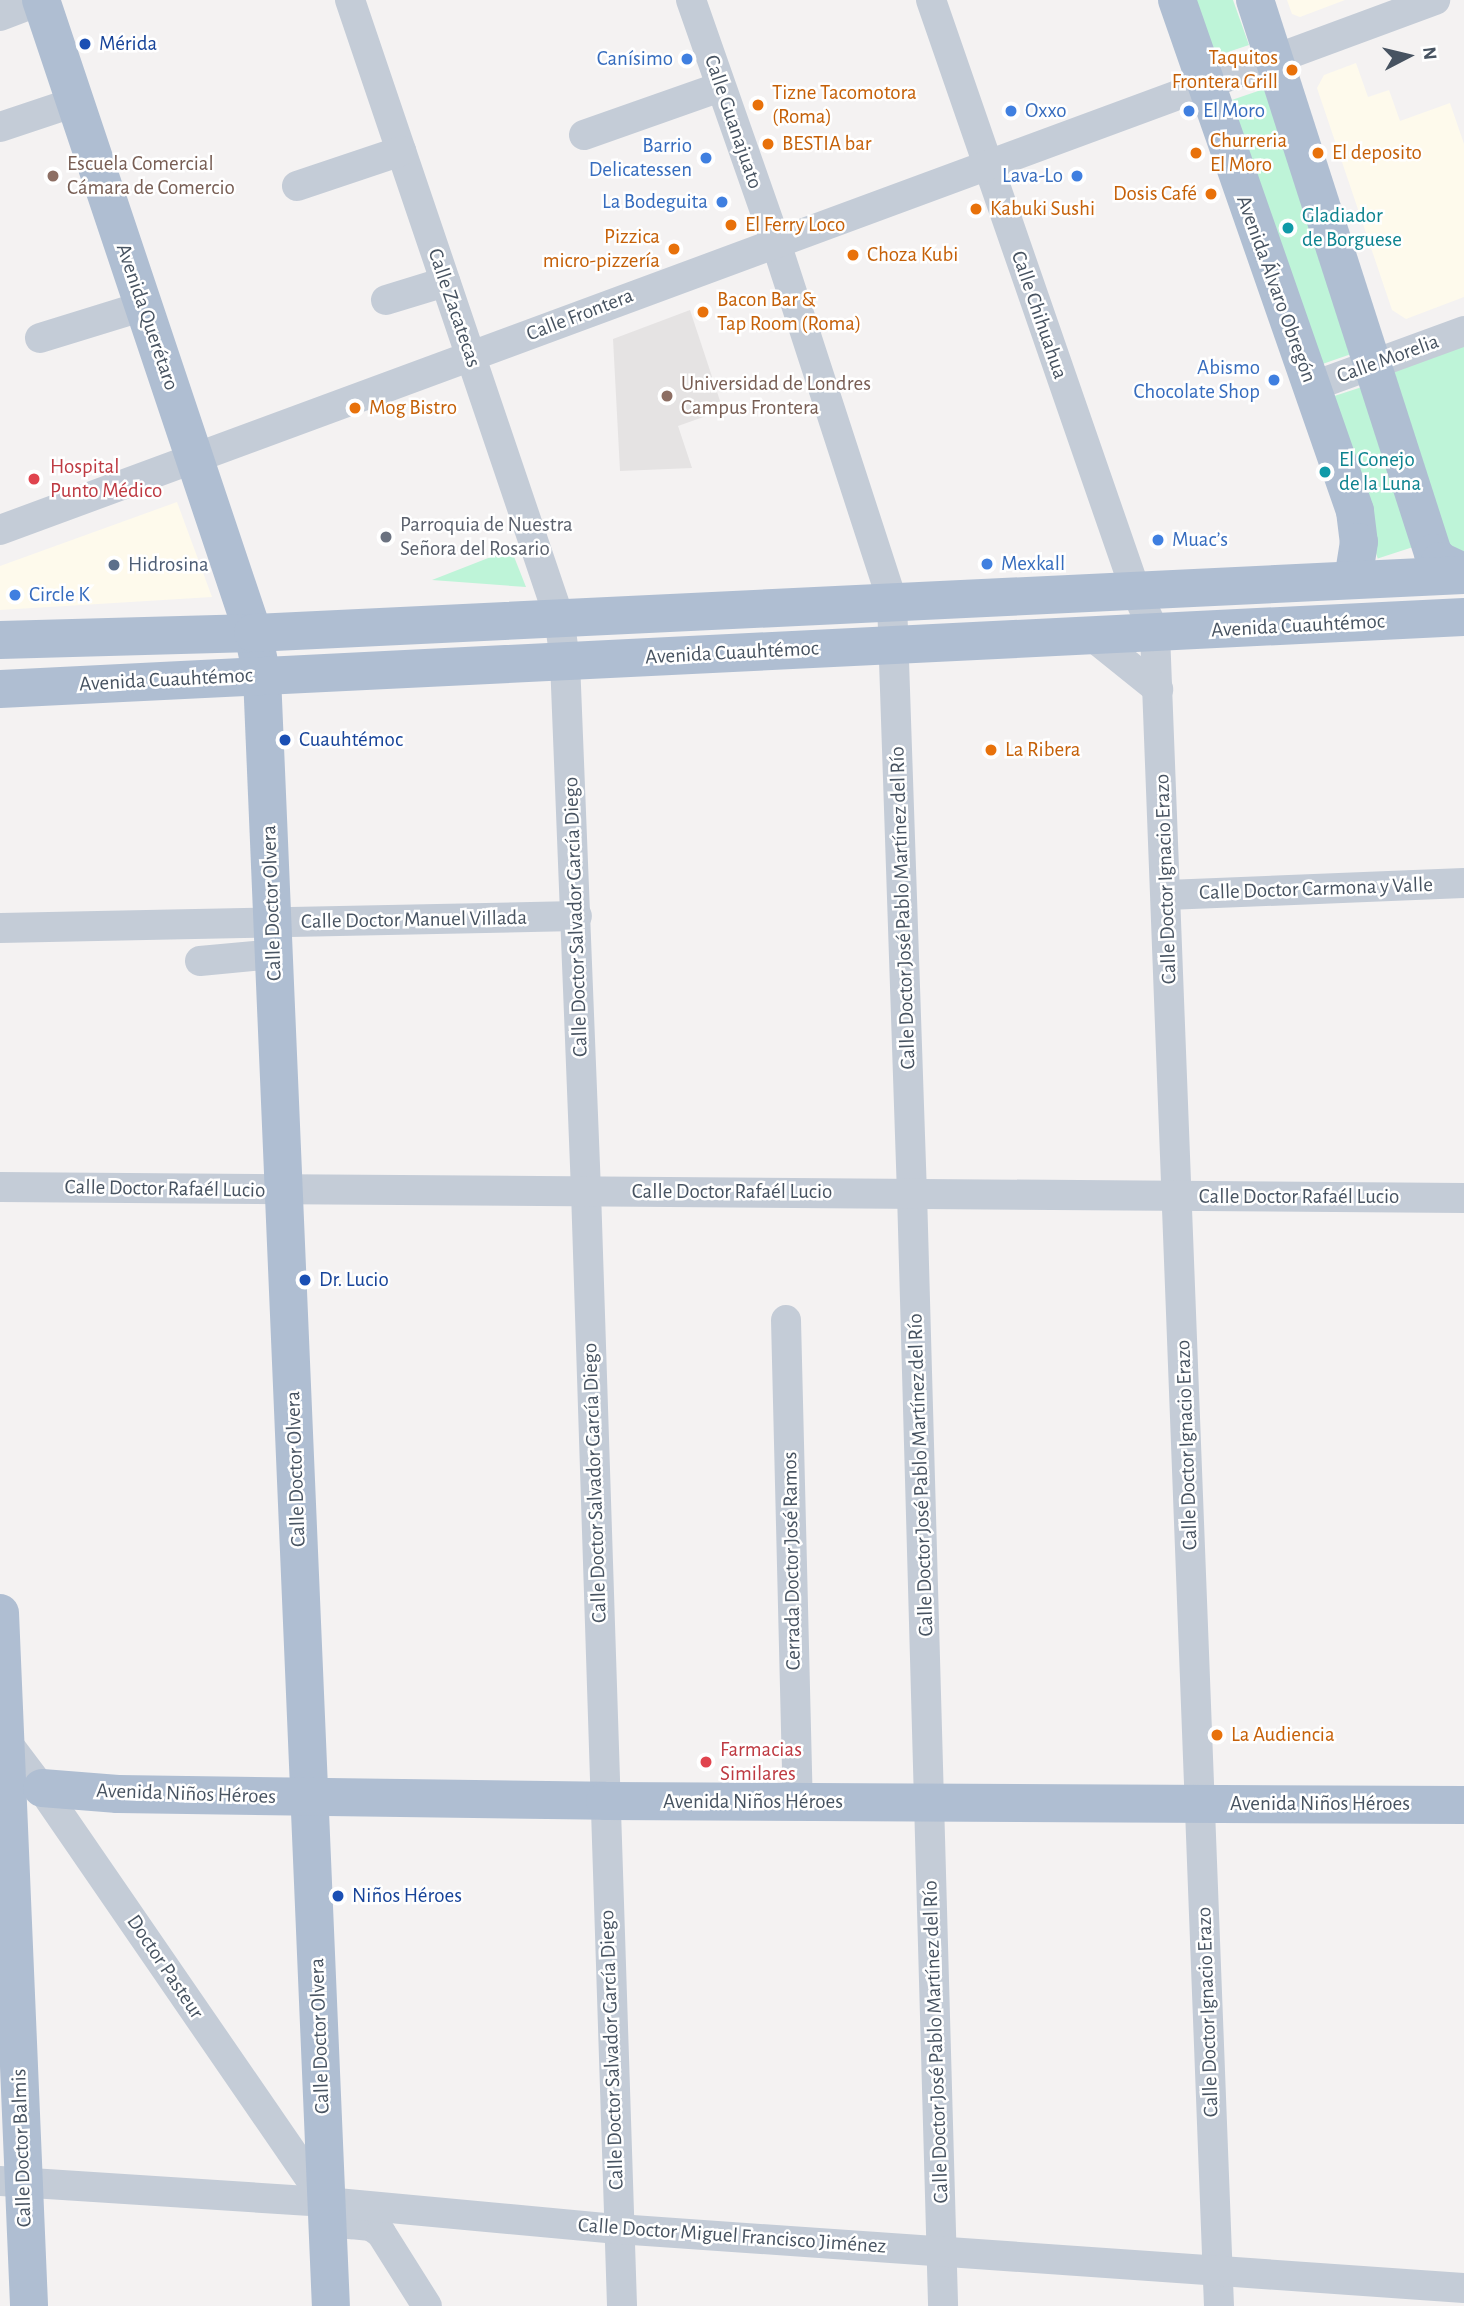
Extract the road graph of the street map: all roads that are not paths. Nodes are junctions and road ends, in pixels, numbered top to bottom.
1 (41, 0) edge
2 (350, 0) edge
3 (691, 0) edge
4 (931, 0) edge
5 (1177, 0) edge
6 (1255, 0) edge
7 (1435, 0) edge
8 (0, 16) edge
9 (1275, 59) junction
10 (1204, 85) junction
11 (720, 87) junction
12 (75, 102) junction
13 (0, 127) edge
14 (584, 135) dead end
15 (401, 151) junction
16 (988, 166) junction
17 (297, 186) dead end
18 (776, 243) junction
19 (445, 282) junction
20 (386, 300) dead end
21 (144, 306) junction
22 (1464, 331) edge
23 (40, 338) dead end
24 (471, 357) junction
25 (1370, 365) junction
26 (1311, 387) junction
27 (195, 460) junction
28 (0, 530) edge
29 (1464, 574) edge
30 (1353, 580) junction
31 (1464, 601) edge
32 (1146, 613) junction
33 (1464, 617) edge
34 (894, 625) junction
35 (1092, 636) junction
36 (0, 640) edge
37 (562, 640) junction
38 (258, 656) junction
39 (0, 671) edge
40 (0, 689) edge
41 (1158, 689) junction
42 (1464, 883) edge
43 (1167, 895) junction
44 (576, 916) junction
45 (0, 928) edge
46 (273, 938) junction
47 (200, 961) dead end
48 (0, 1186) edge
49 (284, 1190) junction
50 (586, 1191) junction
51 (912, 1193) junction
52 (1177, 1197) junction
53 (1464, 1198) edge
54 (786, 1320) dead end
55 (0, 1613) edge
56 (2, 1740) edge
57 (42, 1788) junction
58 (310, 1797) junction
59 (605, 1801) junction
60 (798, 1802) junction
61 (930, 1803) junction
62 (1201, 1804) junction
63 (1464, 1805) edge
64 (9, 1821) junction
65 (12, 2182) edge
66 (326, 2202) junction
67 (618, 2229) junction
68 (942, 2250) junction
69 (1218, 2269) junction
70 (1464, 2288) edge
71 (29, 2306) edge
72 (331, 2306) edge
73 (426, 2306) edge
74 (622, 2306) edge
75 (943, 2306) edge
76 (1219, 2306) edge

1 - 8 street
1 - 12 main road, Avenida Querétaro
2 - 15 street, Calle Zacatecas
3 - 11 street, Calle Guanajuato
4 - 16 street, Calle Chihuahua
5 - 10 main road, Avenida Álvaro Obregón
6 - 9 main road
7 - 9 street, Calle Frontera
9 - 10 street, Calle Frontera
9 - 25 main road
10 - 16 street, Calle Frontera
10 - 26 main road, Avenida Álvaro Obregón
11 - 14 street
11 - 18 street, Calle Guanajuato
12 - 13 street
12 - 21 main road, Avenida Querétaro
15 - 17 street
15 - 19 street, Calle Zacatecas
16 - 18 street, Calle Frontera
16 - 32 street, Calle Chihuahua
18 - 24 street, Calle Frontera
18 - 34 street, Calle Guanajuato
19 - 20 street
19 - 24 street, Calle Zacatecas
21 - 23 street
21 - 27 main road, Avenida Querétaro
22 - 25 street, Calle Morelia
24 - 27 street, Calle Frontera
24 - 37 street, Calle Zacatecas
25 - 26 street, Calle Morelia
25 - 29 main road
26 - 30 main road, Avenida Álvaro Obregón
27 - 28 street, Calle Frontera
27 - 38 main road, Avenida Querétaro
29 - 30 main road, Avenida Cuauhtémoc
30 - 32 main road, Avenida Cuauhtémoc
31 - 32 street
32 - 33 main road, Avenida Cuauhtémoc
32 - 34 main road, Avenida Cuauhtémoc
32 - 35 main road, Avenida Cuauhtémoc
32 - 41 street, Calle Doctor Ignacio Erazo
34 - 35 main road, Avenida Cuauhtémoc
34 - 37 main road, Avenida Cuauhtémoc
34 - 51 street, Calle Doctor José Pablo Martínez del Río
35 - 41 street
36 - 38 main road, Avenida Cuauhtémoc
37 - 38 main road, Avenida Cuauhtémoc
37 - 44 street, Calle Doctor Salvador García Diego
38 - 39 street
38 - 40 main road, Avenida Cuauhtémoc
38 - 46 main road, Calle Doctor Olvera
41 - 43 street, Calle Doctor Ignacio Erazo
42 - 43 street, Calle Doctor Carmona y Valle
43 - 52 street, Calle Doctor Ignacio Erazo
44 - 46 street, Calle Doctor Manuel Villada
44 - 50 street, Calle Doctor Salvador García Diego
45 - 46 street, Calle Doctor Manuel Villada
46 - 47 street
46 - 49 main road, Calle Doctor Olvera
48 - 49 street, Calle Doctor Rafaél Lucio
49 - 50 street, Calle Doctor Rafaél Lucio
49 - 58 main road, Calle Doctor Olvera
50 - 51 street, Calle Doctor Rafaél Lucio
50 - 59 street, Calle Doctor Salvador García Diego
51 - 52 street, Calle Doctor Rafaél Lucio
51 - 61 street, Calle Doctor José Pablo Martínez del Río
52 - 53 street, Calle Doctor Rafaél Lucio
52 - 62 street, Calle Doctor Ignacio Erazo
54 - 60 street, Cerrada Doctor José Ramos
55 - 56 main road, Calle Doctor Balmis
56 - 57 street, Doctor Pasteur
56 - 64 main road, Calle Doctor Balmis
57 - 58 main road, Avenida Niños Héroes
57 - 64 street
57 - 66 street, Doctor Pasteur
58 - 59 main road, Avenida Niños Héroes
58 - 66 main road, Calle Doctor Olvera
59 - 60 main road, Avenida Niños Héroes
59 - 67 street, Calle Doctor Salvador García Diego
60 - 61 main road, Avenida Niños Héroes
61 - 62 main road, Avenida Niños Héroes
61 - 68 street, Calle Doctor José Pablo Martínez del Río
62 - 63 main road, Avenida Niños Héroes
62 - 69 street, Calle Doctor Ignacio Erazo
64 - 65 main road, Calle Doctor Balmis
65 - 66 street, Calle Doctor Miguel Francisco Jiménez
65 - 71 main road, Calle Doctor Balmis
66 - 67 street, Calle Doctor Miguel Francisco Jiménez
66 - 72 main road, Calle Doctor Olvera
66 - 73 street, Doctor Pasteur
67 - 68 street, Calle Doctor Miguel Francisco Jiménez
67 - 74 street, Calle Doctor Salvador García Diego
68 - 69 street, Calle Doctor Miguel Francisco Jiménez
68 - 75 street, Calle Doctor José Pablo Martínez del Río
69 - 70 street, Calle Doctor Miguel Francisco Jiménez
69 - 76 street, Calle Doctor Ignacio Erazo

